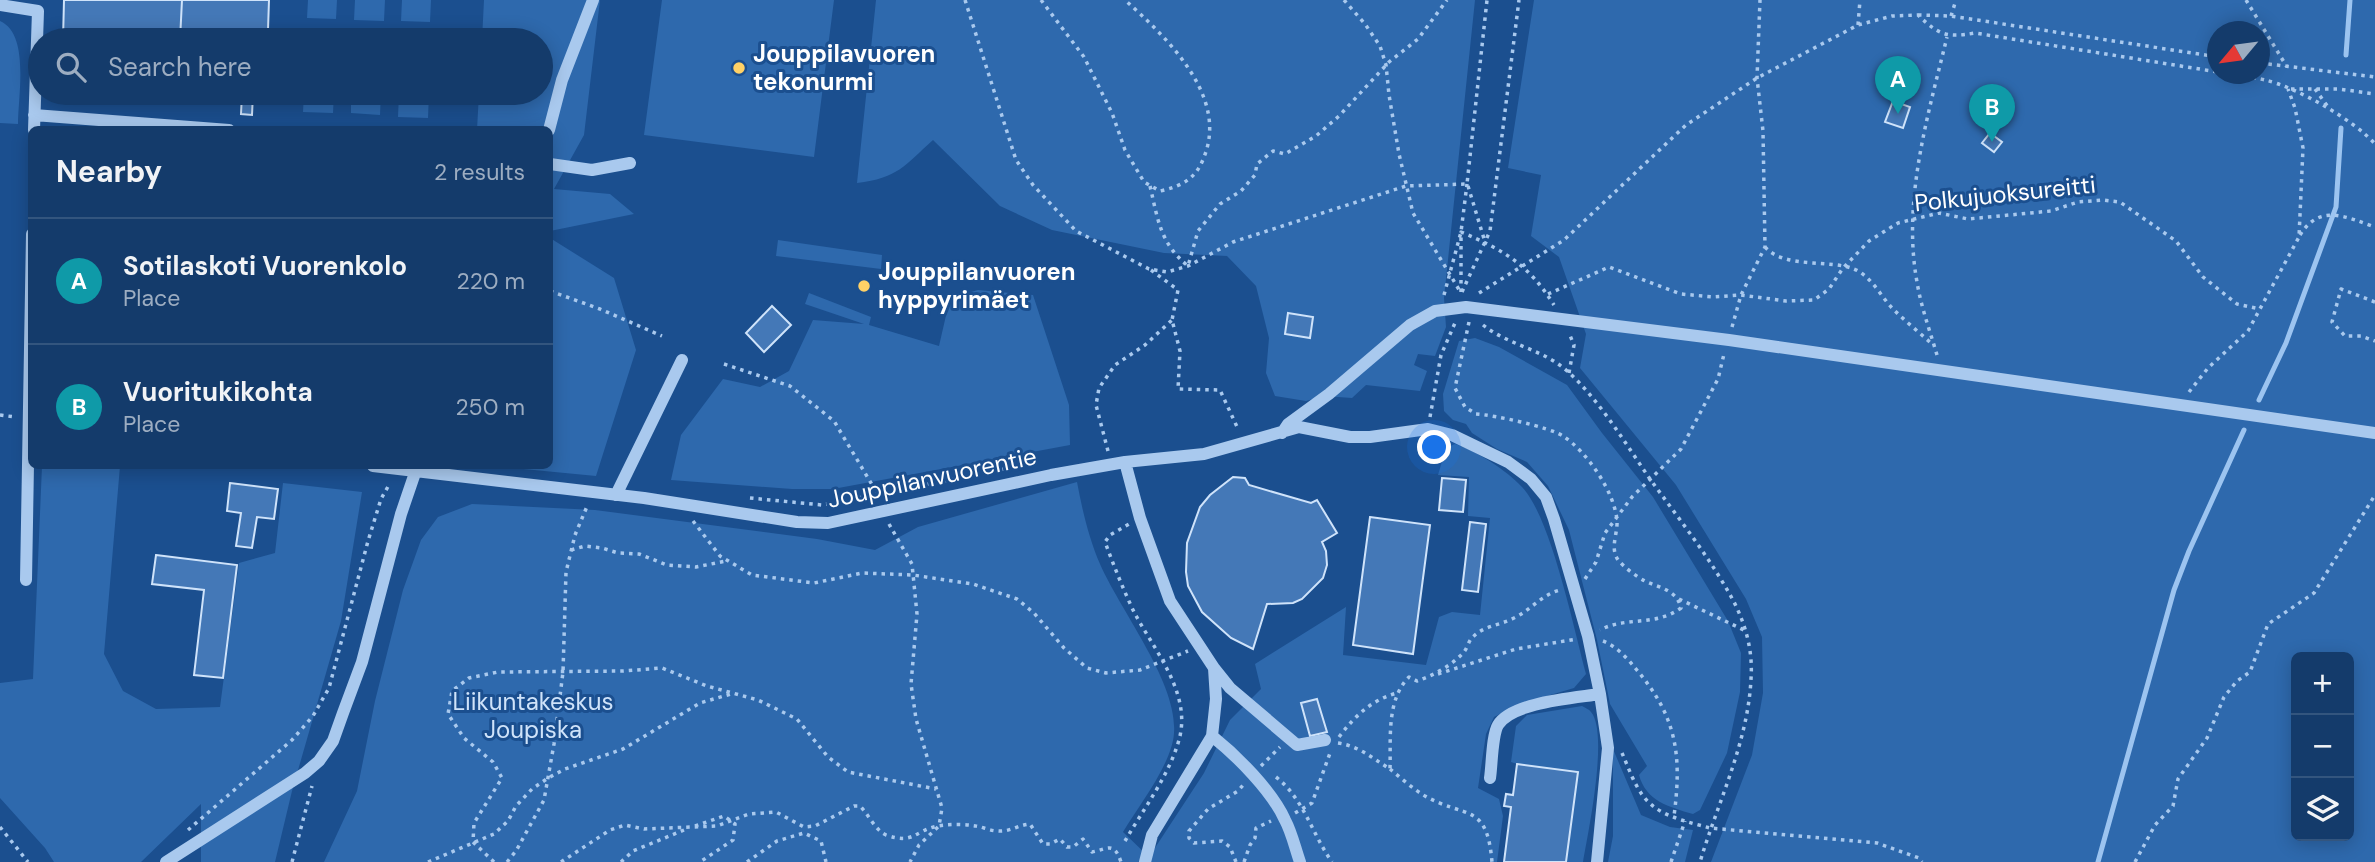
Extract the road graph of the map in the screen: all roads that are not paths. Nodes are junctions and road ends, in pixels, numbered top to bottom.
1 (593, 0) edge
2 (0, 5) edge
3 (37, 28) edge
4 (34, 105) edge
5 (34, 115) junction
6 (34, 126) edge
7 (149, 126) edge
8 (550, 126) edge
9 (629, 163) dead end
10 (553, 164) edge
11 (682, 360) dead end
12 (1282, 433) junction
13 (2375, 433) edge
14 (1125, 462) junction
15 (29, 469) edge
16 (410, 469) edge
17 (416, 470) junction
18 (615, 495) junction
19 (26, 580) dead end
20 (1214, 668) junction
21 (1600, 694) junction
22 (1212, 736) junction
23 (1330, 742) road end
24 (1490, 778) dead end
25 (166, 862) edge
26 (1145, 862) edge
27 (1300, 862) edge
28 (1597, 862) edge

1 - 8 street
2 - 3 street
4 - 5 street
5 - 6 street
5 - 7 street
9 - 10 street
11 - 18 street
12 - 13 street
12 - 14 street, Jouppilanvuorentie
12 - 21 street, Jouppilanvuorentie
14 - 18 street, Jouppilanvuorentie
14 - 20 street
15 - 19 street
16 - 17 street, Jouppilanvuorentie
17 - 18 street, Jouppilanvuorentie
17 - 25 street
20 - 22 street
20 - 23 street
21 - 24 street
21 - 28 street
22 - 26 street
22 - 27 street

